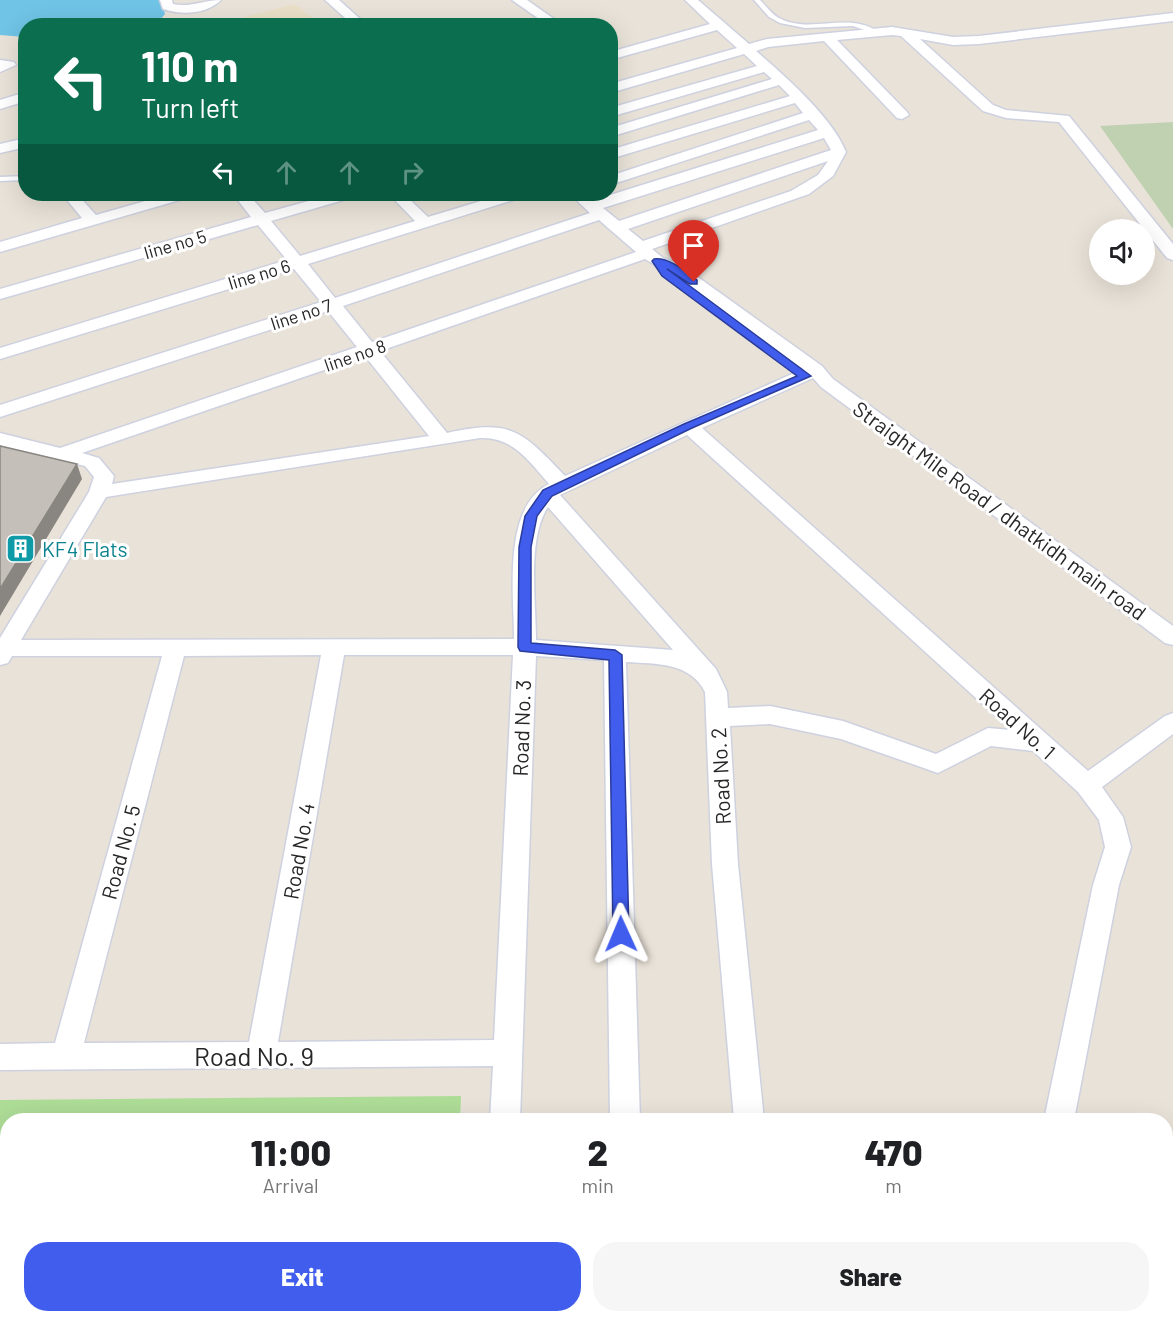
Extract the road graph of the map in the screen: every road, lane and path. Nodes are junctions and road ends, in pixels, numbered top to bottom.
1 (331, 0) edge
2 (518, 0) edge
3 (691, 0) edge
4 (757, 0) edge
5 (211, 1) edge
6 (173, 12) edge
7 (1173, 17) edge
8 (353, 18) edge
9 (546, 18) edge
10 (721, 25) junction
11 (875, 32) junction
12 (905, 33) junction
13 (827, 37) junction
14 (747, 48) junction
15 (618, 56) edge
16 (618, 64) edge
17 (768, 67) junction
18 (641, 80) junction
19 (782, 80) junction
20 (618, 86) edge
21 (666, 96) junction
22 (798, 98) junction
23 (18, 99) edge
24 (0, 105) edge
25 (618, 110) edge
26 (813, 114) junction
27 (902, 115) dead end
28 (618, 131) edge
29 (827, 132) junction
30 (18, 144) edge
31 (0, 149) edge
32 (839, 152) junction
33 (618, 153) edge
34 (18, 178) edge
35 (618, 178) edge
36 (0, 179) edge
37 (75, 201) edge
38 (160, 201) edge
39 (246, 201) edge
40 (324, 201) edge
41 (403, 201) edge
42 (495, 201) edge
43 (586, 201) edge
44 (597, 210) junction
45 (261, 219) junction
46 (92, 220) junction
47 (425, 222) junction
48 (618, 227) junction
49 (0, 247) edge
50 (649, 254) junction
51 (1173, 255) edge
52 (297, 262) junction
53 (0, 294) edge
54 (330, 305) junction
55 (370, 350) junction
56 (0, 354) edge
57 (816, 376) junction
58 (0, 411) edge
59 (688, 426) junction
60 (0, 439) edge
61 (442, 440) junction
62 (62, 454) junction
63 (555, 489) junction
64 (99, 492) junction
65 (1173, 637) edge
66 (525, 647) junction
67 (175, 648) junction
68 (334, 648) junction
69 (1, 651) edge
70 (615, 655) junction
71 (708, 675) junction
72 (717, 718) junction
73 (1173, 722) edge
74 (1038, 742) junction
75 (1087, 785) junction
76 (508, 1053) junction
77 (261, 1055) junction
78 (0, 1057) edge
79 (66, 1057) junction
80 (505, 1113) edge
81 (625, 1113) edge
82 (748, 1113) edge
83 (1060, 1113) edge

1 - 8 street
2 - 9 street
3 - 10 street
4 - 11 lane
5 - 6 street
7 - 12 street
10 - 14 street
10 - 15 street
11 - 12 street
11 - 13 street
12 - 51 street
13 - 14 street
13 - 27 street
14 - 17 street
14 - 18 street
16 - 18 street
17 - 19 street
17 - 21 street
18 - 20 street
18 - 21 street
19 - 22 street
19 - 28 street
21 - 25 street
22 - 26 street
22 - 33 street
23 - 24 street
26 - 29 street
26 - 35 street
29 - 32 street
29 - 44 street, line no 7
30 - 31 street
32 - 48 street
32 - 50 street, line no 8
34 - 36 lane
37 - 46 street
38 - 46 street
39 - 45 street
40 - 45 street, line no 5
41 - 47 street
42 - 47 street, line no 6
43 - 44 street, Straight Mile Road / dhatkidh main road
44 - 48 street, Straight Mile Road / dhatkidh main road
44 - 54 street, line no 7
45 - 52 street
45 - 53 street, line no 5
46 - 49 street
47 - 52 street, line no 6
48 - 50 street, Straight Mile Road / dhatkidh main road
50 - 55 street, line no 8
50 - 57 street, Straight Mile Road / dhatkidh main road
52 - 54 street
52 - 56 street, line no 6
54 - 55 street
54 - 58 street, line no 7
55 - 61 street
55 - 62 street, line no 8
57 - 59 street
57 - 65 street, Straight Mile Road / dhatkidh main road
59 - 63 street
59 - 74 street, Road No. 1
60 - 62 street
61 - 63 street, Road No. 2
61 - 64 street, Road No. 2
62 - 64 street
63 - 66 street, Road No. 3
63 - 71 street, Road No. 2
64 - 69 street
66 - 68 street
66 - 70 street
66 - 76 street, Road No. 3
67 - 68 street
67 - 69 street
67 - 79 street, Road No. 5
68 - 77 street, Road No. 4
70 - 71 street
70 - 81 street
71 - 72 street, Road No. 2
72 - 74 street
72 - 82 street, Road No. 2
73 - 75 street
74 - 75 street, Road No. 1
75 - 83 street, Road No. 1
76 - 77 street, Road No. 9
76 - 80 street, Road No. 3
77 - 79 street, Road No. 9
78 - 79 street, Road No. 9

